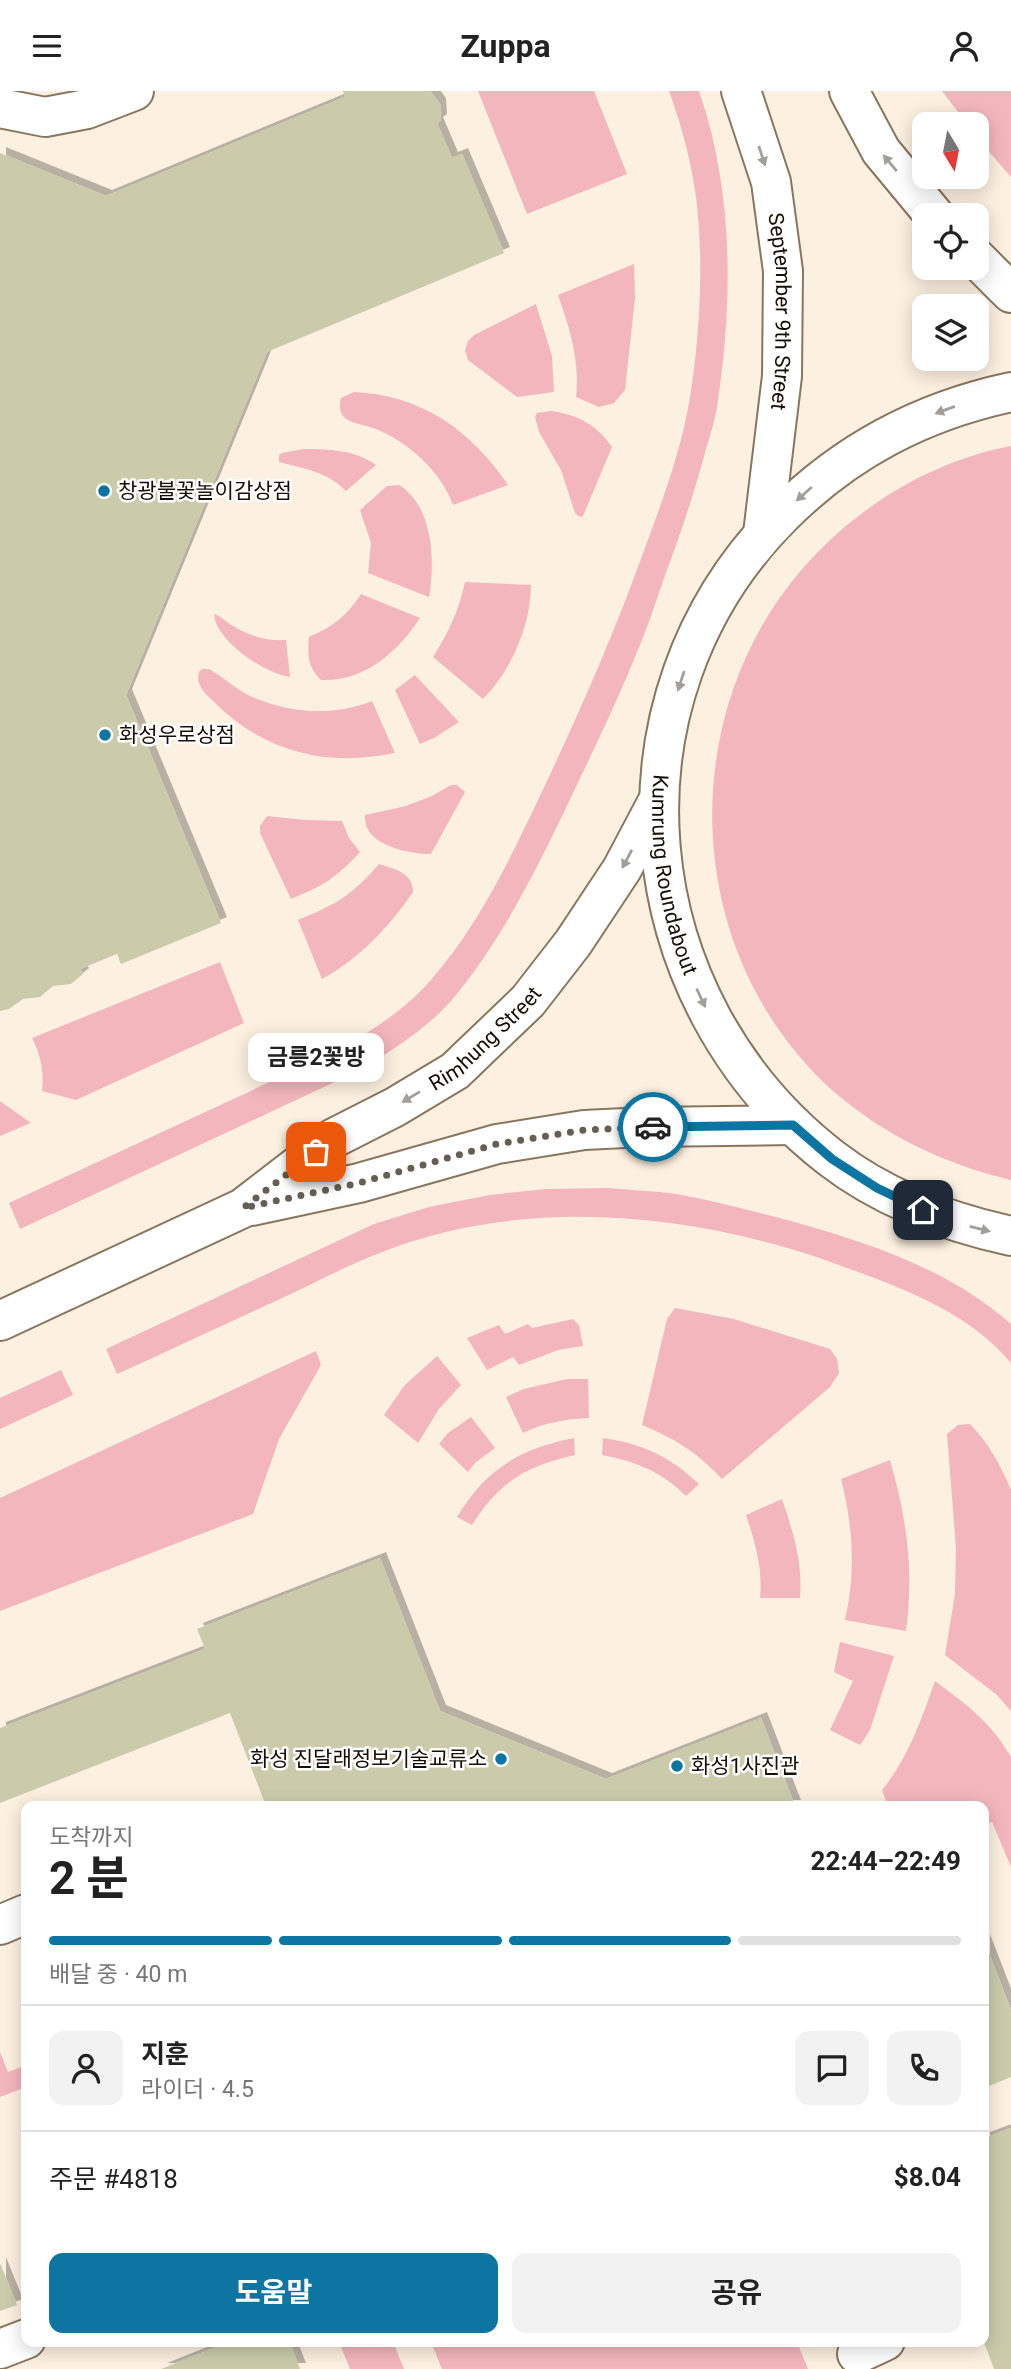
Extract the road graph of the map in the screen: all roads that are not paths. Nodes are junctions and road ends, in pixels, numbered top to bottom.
1 (134, 91) edge
2 (741, 91) edge
3 (849, 91) edge
4 (0, 108) edge
5 (924, 203) edge
6 (989, 271) edge
7 (1011, 293) edge
8 (1011, 393) edge
9 (763, 534) junction
10 (659, 799) junction
11 (793, 1125) junction
12 (243, 1208) junction
13 (1011, 1236) edge
14 (0, 1321) edge
15 (21, 1916) edge
16 (0, 1925) edge
17 (21, 2341) edge
18 (0, 2350) edge

1 - 4 main road
2 -> 9 main road, September 9th Street
5 -> 3 main road
6 - 7 main road
8 -> 9 main road, Kumrung Roundabout
9 -> 10 main road, Kumrung Roundabout
10 -> 11 main road, Kumrung Roundabout
10 -> 12 main road, Rimhung Street
11 - 12 main road, Rimhung Street
11 -> 13 main road, Kumrung Roundabout
12 - 14 main road, Rimhung Street
15 - 16 main road
17 - 18 main road

